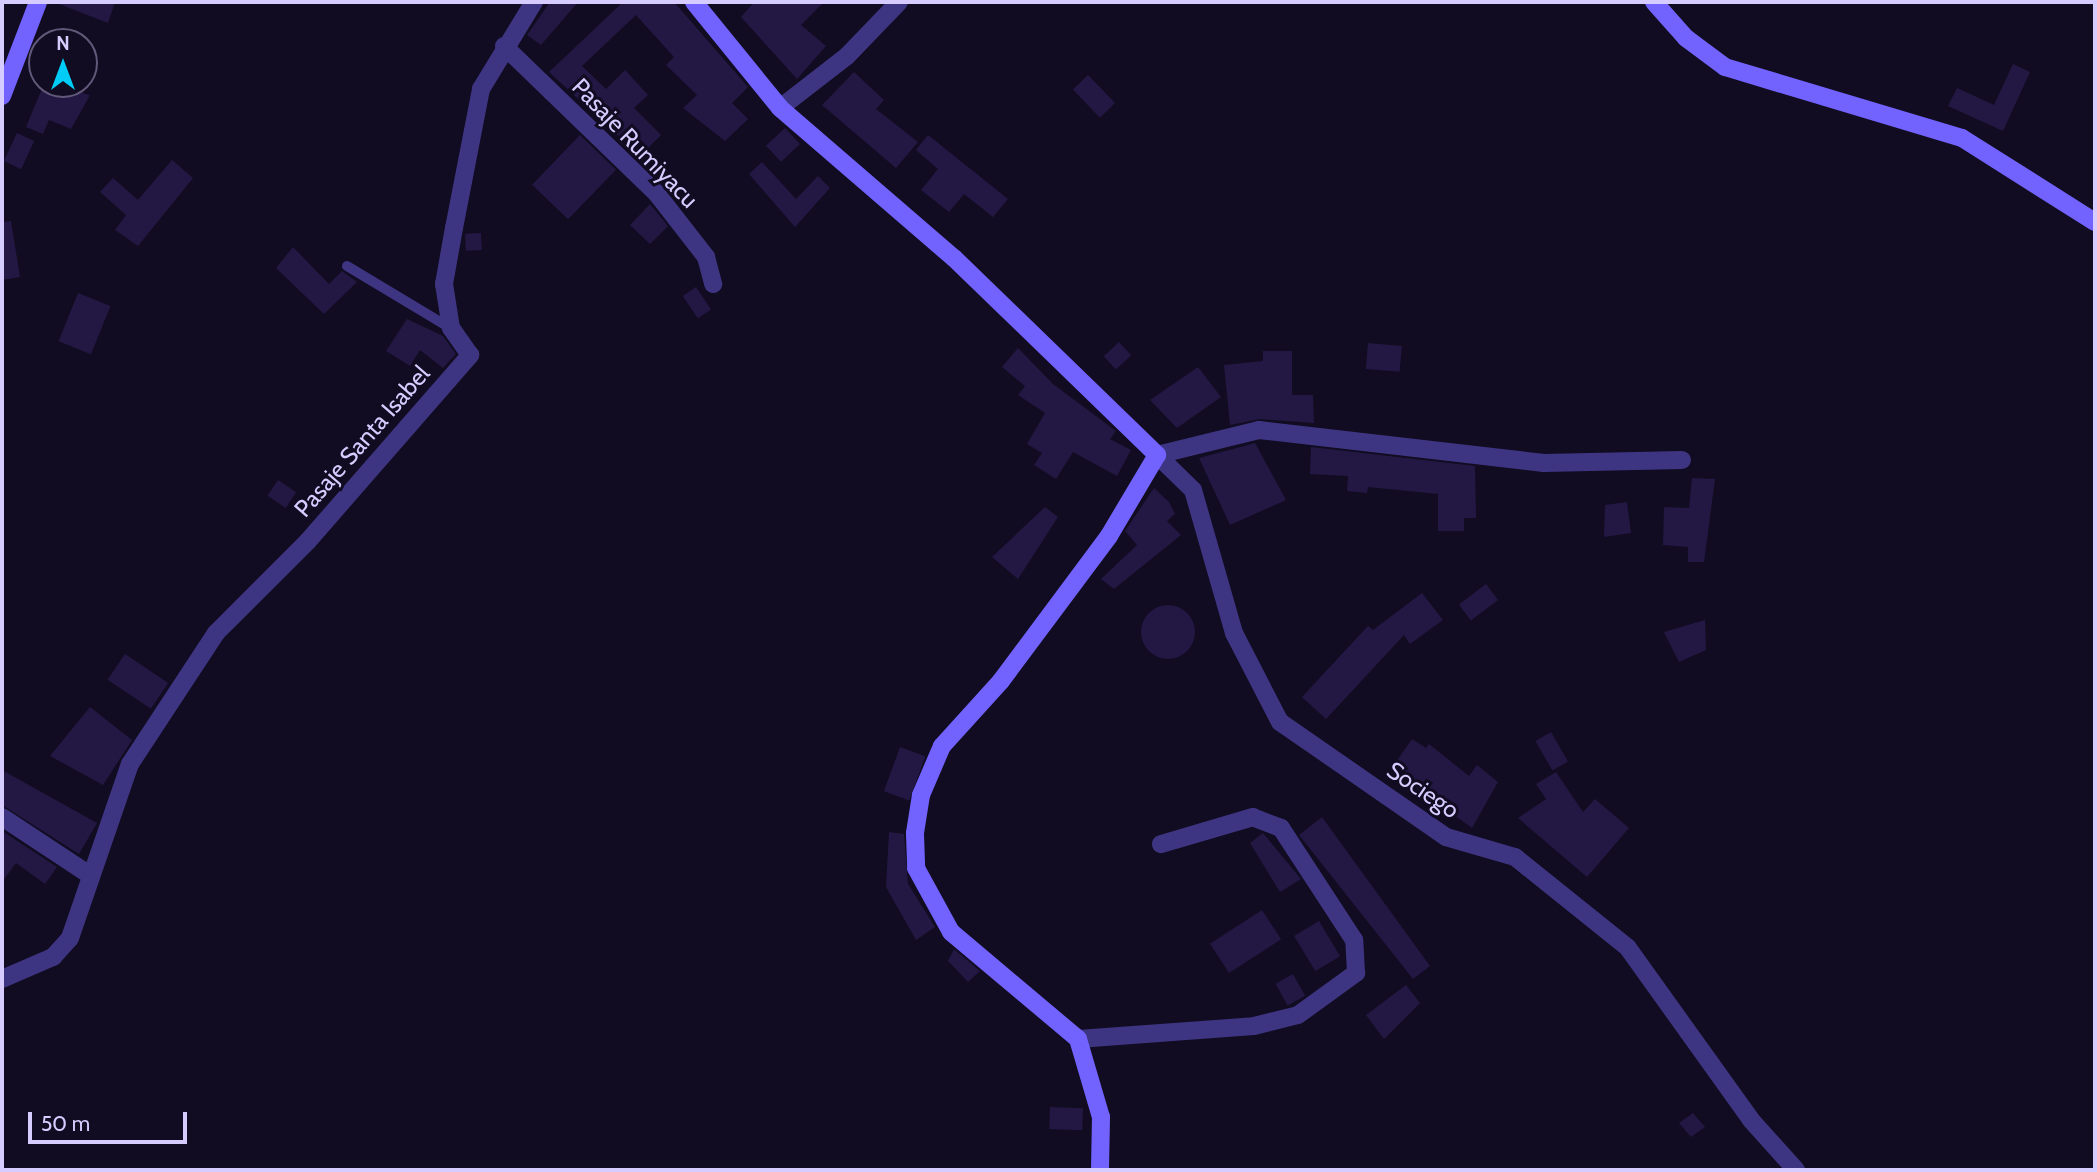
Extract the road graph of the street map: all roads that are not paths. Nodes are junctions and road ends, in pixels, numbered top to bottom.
1 (38, 2) edge
2 (534, 2) edge
3 (694, 2) edge
4 (898, 2) edge
5 (1654, 2) edge
6 (504, 46) junction
7 (2, 96) edge
8 (780, 108) junction
9 (2095, 222) edge
10 (347, 266) dead end
11 (713, 284) dead end
12 (451, 328) junction
13 (1157, 455) junction
14 (1682, 460) dead end
15 (2, 817) edge
16 (1161, 844) dead end
17 (88, 874) junction
18 (2, 979) edge
19 (1078, 1040) junction
20 (1100, 1170) edge
21 (1796, 1170) edge

1 - 7 main road
2 - 6 street, Pasaje Santa Isabel
3 - 8 main road
4 - 8 street
5 - 9 main road
6 - 11 street, Pasaje Rumiyacu
6 - 12 street, Pasaje Santa Isabel
8 - 13 main road
10 - 12 lane
12 - 17 street, Pasaje Santa Isabel
13 - 14 street
13 - 19 main road
13 - 21 street, Sociego
15 - 17 street
16 - 19 street
17 - 18 street
19 - 20 main road

